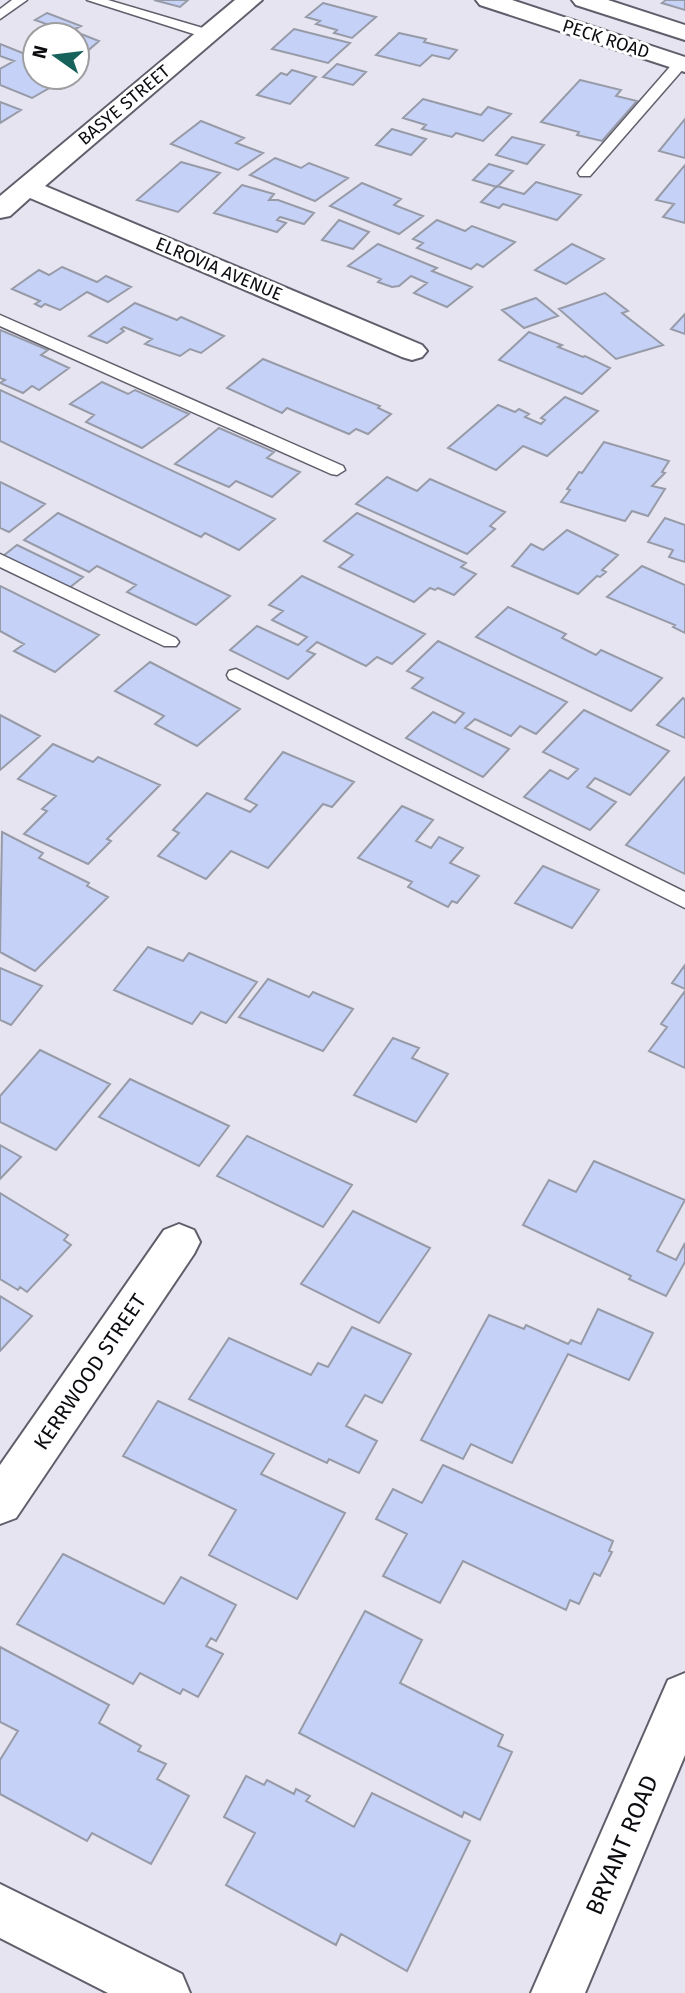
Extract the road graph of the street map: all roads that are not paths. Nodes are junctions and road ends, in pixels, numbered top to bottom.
1 (20, 0) edge
2 (94, 0) edge
3 (250, 0) edge
4 (488, 0) edge
5 (584, 0) edge
6 (0, 15) edge
7 (685, 33) edge
8 (208, 34) junction
9 (683, 64) edge
10 (585, 173) dead end
11 (26, 187) junction
12 (1, 208) edge
13 (0, 320) edge
14 (412, 351) dead end
15 (337, 470) dead end
16 (0, 560) edge
17 (170, 642) dead end
18 (236, 675) dead end
19 (685, 901) edge
20 (179, 1242) dead end
21 (0, 1503) edge
22 (685, 1697) edge
23 (0, 1910) edge
24 (163, 1993) edge
25 (558, 1993) edge

1 - 6 lane
2 - 8 lane
3 - 8 street, BASYE STREET
4 - 9 street, PECK ROAD
5 - 7 street, PECK ROAD
8 - 11 street, BASYE STREET
9 - 10 lane
11 - 12 street, BASYE STREET
11 - 14 street, ELROVIA AVENUE
13 - 15 lane
16 - 17 lane
18 - 19 lane
20 - 21 street, KERRWOOD STREET
22 - 25 street, BRYANT ROAD
23 - 24 street

